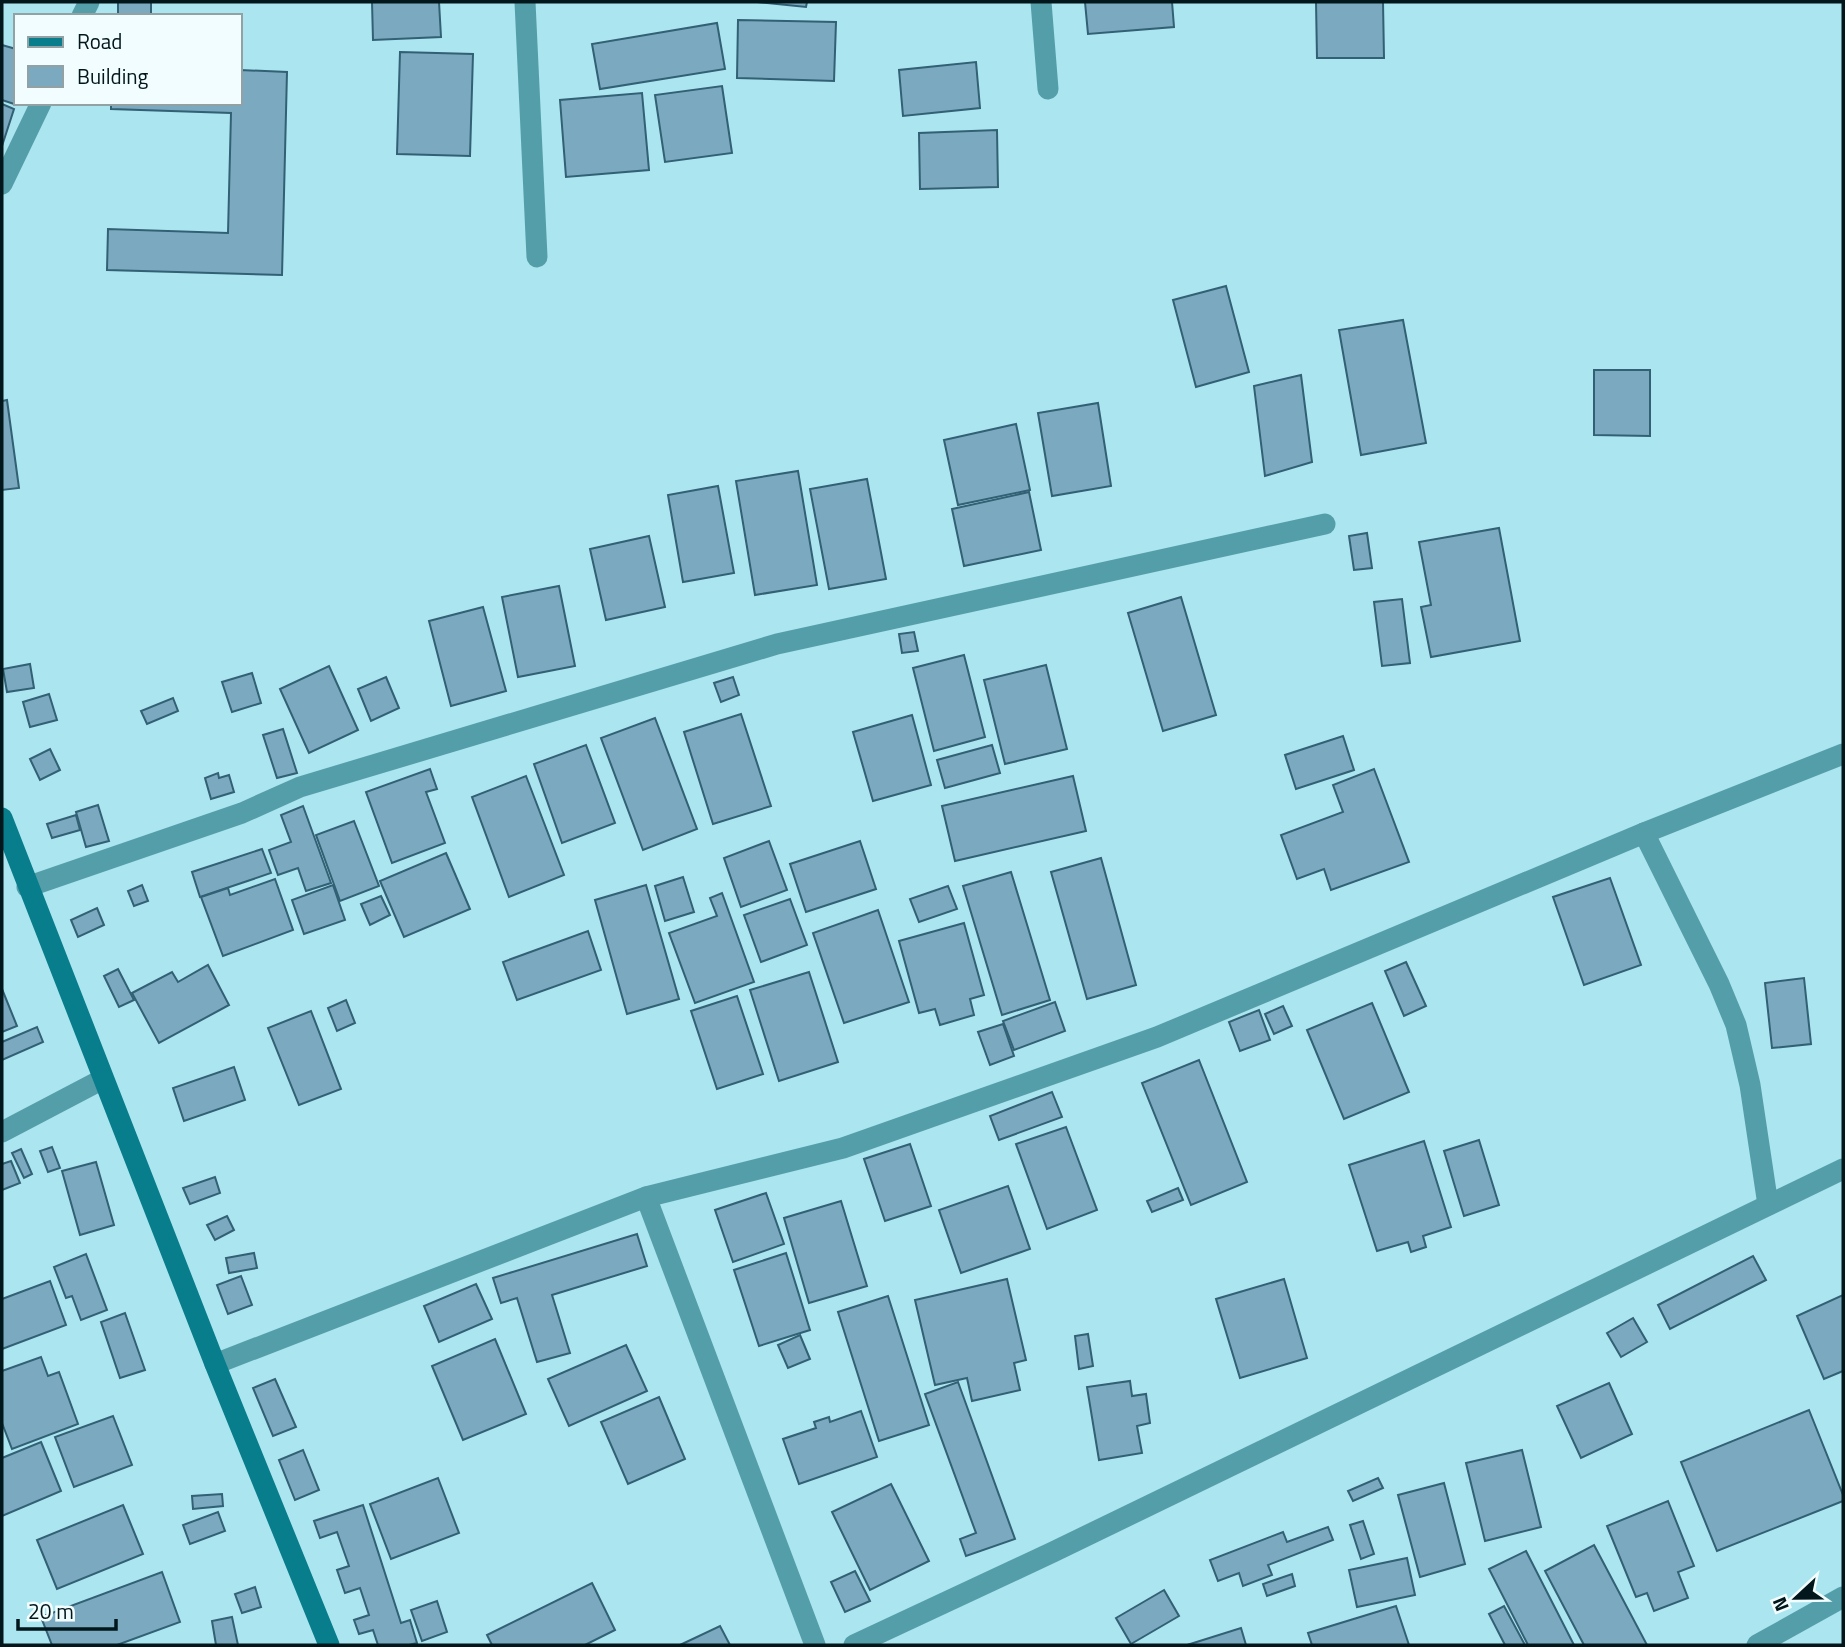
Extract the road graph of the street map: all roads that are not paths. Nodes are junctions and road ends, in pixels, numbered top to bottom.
1 (525, 2) edge
2 (1041, 2) edge
3 (1048, 89) dead end
4 (40, 105) edge
5 (2, 184) edge
6 (537, 257) dead end
7 (1325, 524) dead end
8 (1843, 754) edge
9 (2, 818) edge
10 (1644, 834) junction
11 (27, 887) junction
12 (103, 1079) junction
13 (2, 1132) edge
14 (1843, 1169) edge
15 (646, 1197) junction
16 (1768, 1205) junction
17 (215, 1364) junction
18 (1843, 1597) edge
19 (330, 1645) edge
20 (815, 1645) edge
21 (854, 1645) edge
22 (1757, 1645) edge

1 - 6 street
2 - 3 street
4 - 5 street
7 - 11 street
8 - 10 street
9 - 11 street
10 - 15 street
10 - 16 street
11 - 12 street
12 - 13 street
12 - 17 street
14 - 16 street
15 - 17 street
15 - 20 street
16 - 21 street
17 - 19 street
18 - 22 street

